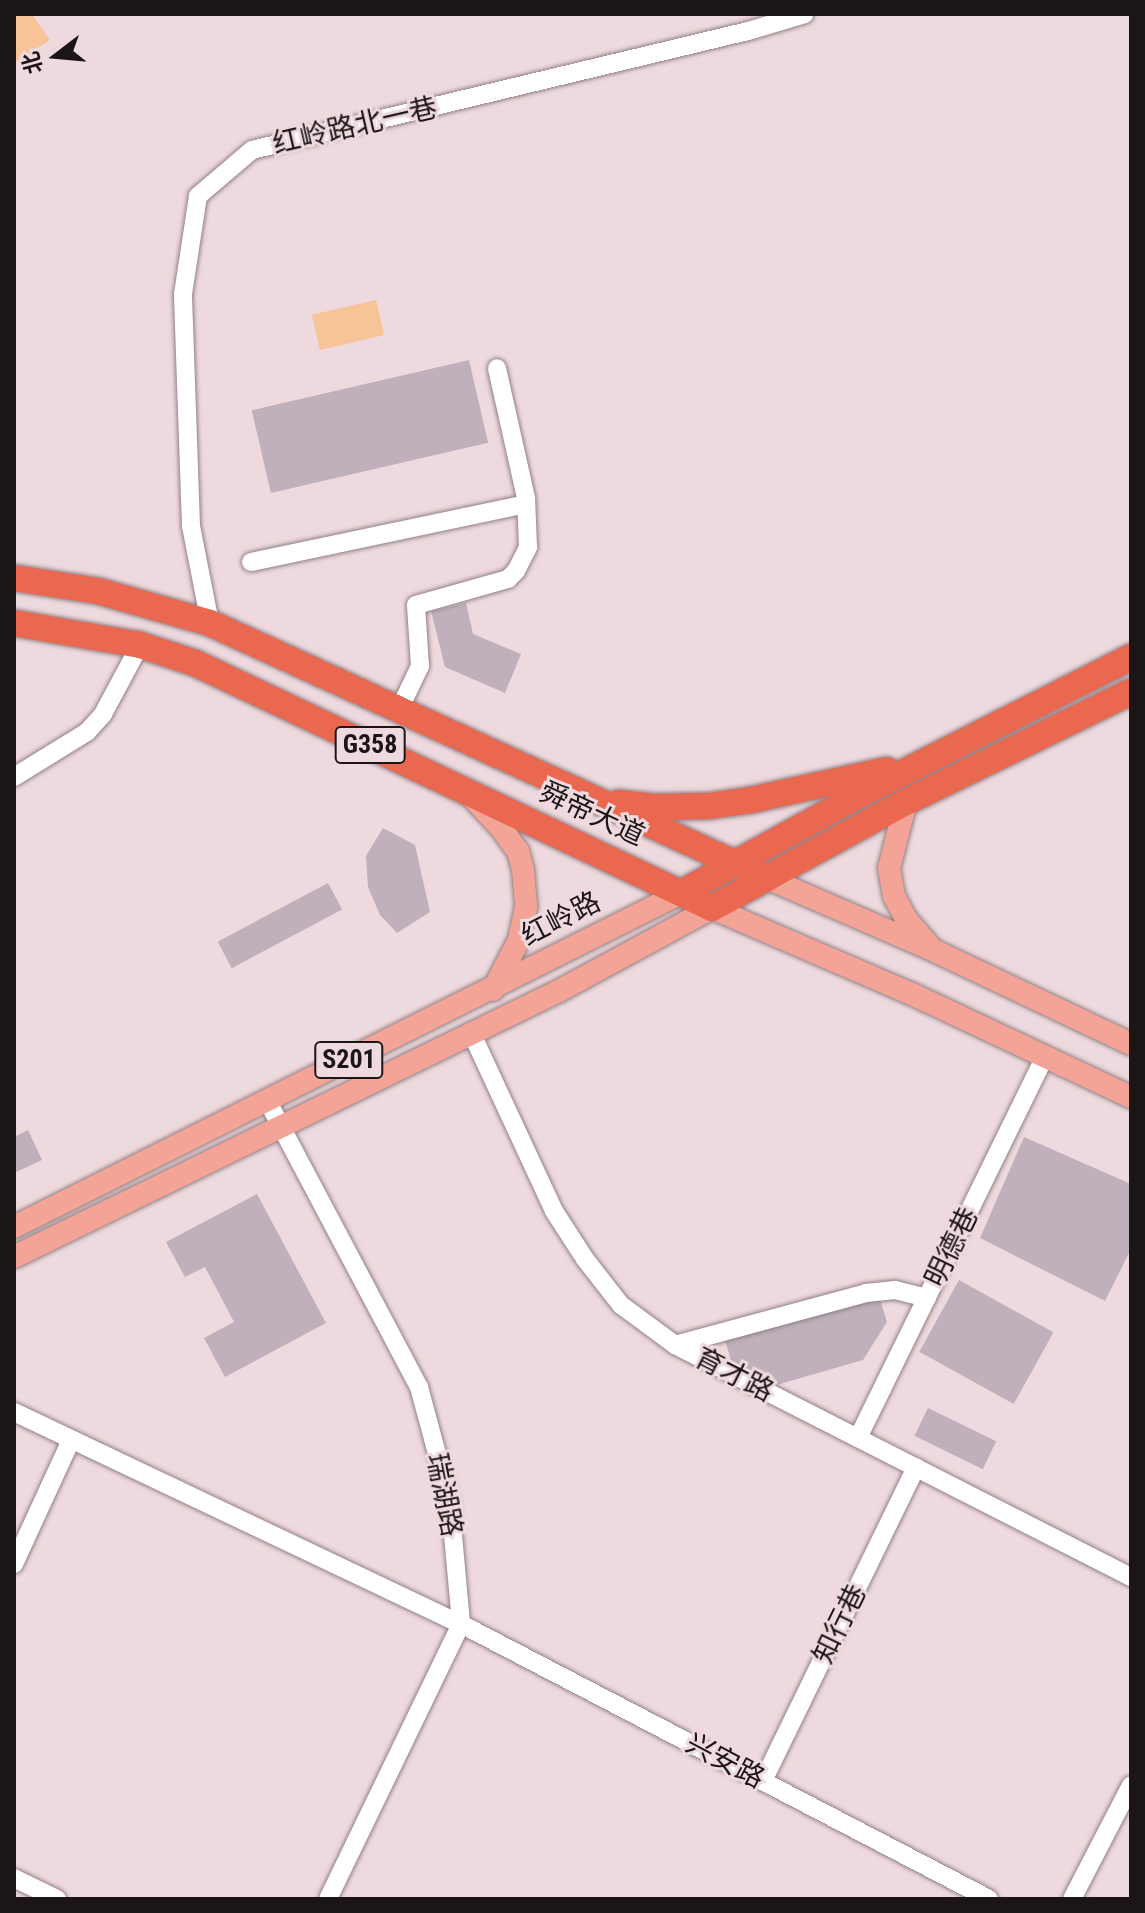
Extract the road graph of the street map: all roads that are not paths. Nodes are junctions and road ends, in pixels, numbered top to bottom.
1 (805, 14) edge
2 (497, 368) dead end
3 (526, 504) junction
4 (251, 562) dead end
5 (14, 578) edge
6 (14, 623) edge
7 (210, 623) junction
8 (140, 645) junction
9 (1131, 657) edge
10 (1131, 692) edge
11 (399, 710) junction
12 (926, 761) junction
13 (14, 777) edge
14 (456, 784) junction
15 (591, 800) junction
16 (906, 802) junction
17 (734, 862) junction
18 (767, 878) junction
19 (683, 892) junction
20 (712, 908) junction
21 (935, 951) junction
22 (493, 990) junction
23 (471, 1032) junction
24 (1131, 1044) edge
25 (1045, 1057) junction
26 (1131, 1097) edge
27 (267, 1100) junction
28 (279, 1124) junction
29 (14, 1227) edge
30 (14, 1257) edge
31 (927, 1298) junction
32 (675, 1345) junction
33 (14, 1412) edge
34 (858, 1438) junction
35 (71, 1440) junction
36 (916, 1467) junction
37 (14, 1564) edge
38 (1131, 1577) edge
39 (461, 1624) junction
40 (763, 1781) junction
41 (1131, 1785) edge
42 (14, 1878) edge
43 (57, 1899) edge
44 (328, 1899) edge
45 (989, 1899) edge
46 (1072, 1899) edge

1 - 7 street, 红岭路北一巷
2 - 3 street
3 - 4 street
3 - 11 street
5 - 7 highway, 舜帝大道 / G358
6 - 8 highway, 舜帝大道 / G358
7 - 11 highway, 舜帝大道 / G358
8 - 13 street
8 - 14 highway, 舜帝大道 / G358
9 - 12 highway, 红岭路
10 - 16 highway
11 - 15 highway, 舜帝大道 / G358
12 - 15 highway
12 - 17 highway, 红岭路
14 - 19 highway, 舜帝大道 / G358
14 - 22 main road
15 - 17 highway, 舜帝大道 / G358
16 - 18 highway
16 - 21 main road
17 - 18 highway, G358
17 - 19 highway, 红岭路
18 - 20 highway
18 - 21 main road
19 - 20 highway, 舜帝大道 / G358
19 - 22 main road, 红岭路 / S201
20 - 23 main road, S201
20 - 25 main road, 舜帝大道
21 - 24 main road
22 - 27 main road, 红岭路 / S201
23 - 28 main road, S201
23 - 32 street, 育才路
25 - 26 main road, 舜帝大道
25 - 31 street, 明德巷
27 - 28 street, 瑞湖路
27 - 29 main road, 红岭路 / S201
28 - 30 main road, S201
28 - 39 street, 瑞湖路
31 - 32 street
31 - 34 street, 明德巷
32 - 34 street, 育才路
33 - 35 street, 兴安路
34 - 36 street, 育才路
35 - 37 street
35 - 39 street, 兴安路
36 - 38 street, 育才路
36 - 40 street, 知行巷
39 - 40 street, 兴安路
39 - 44 street
40 - 45 street, 兴安路
41 - 46 street
42 - 43 street

